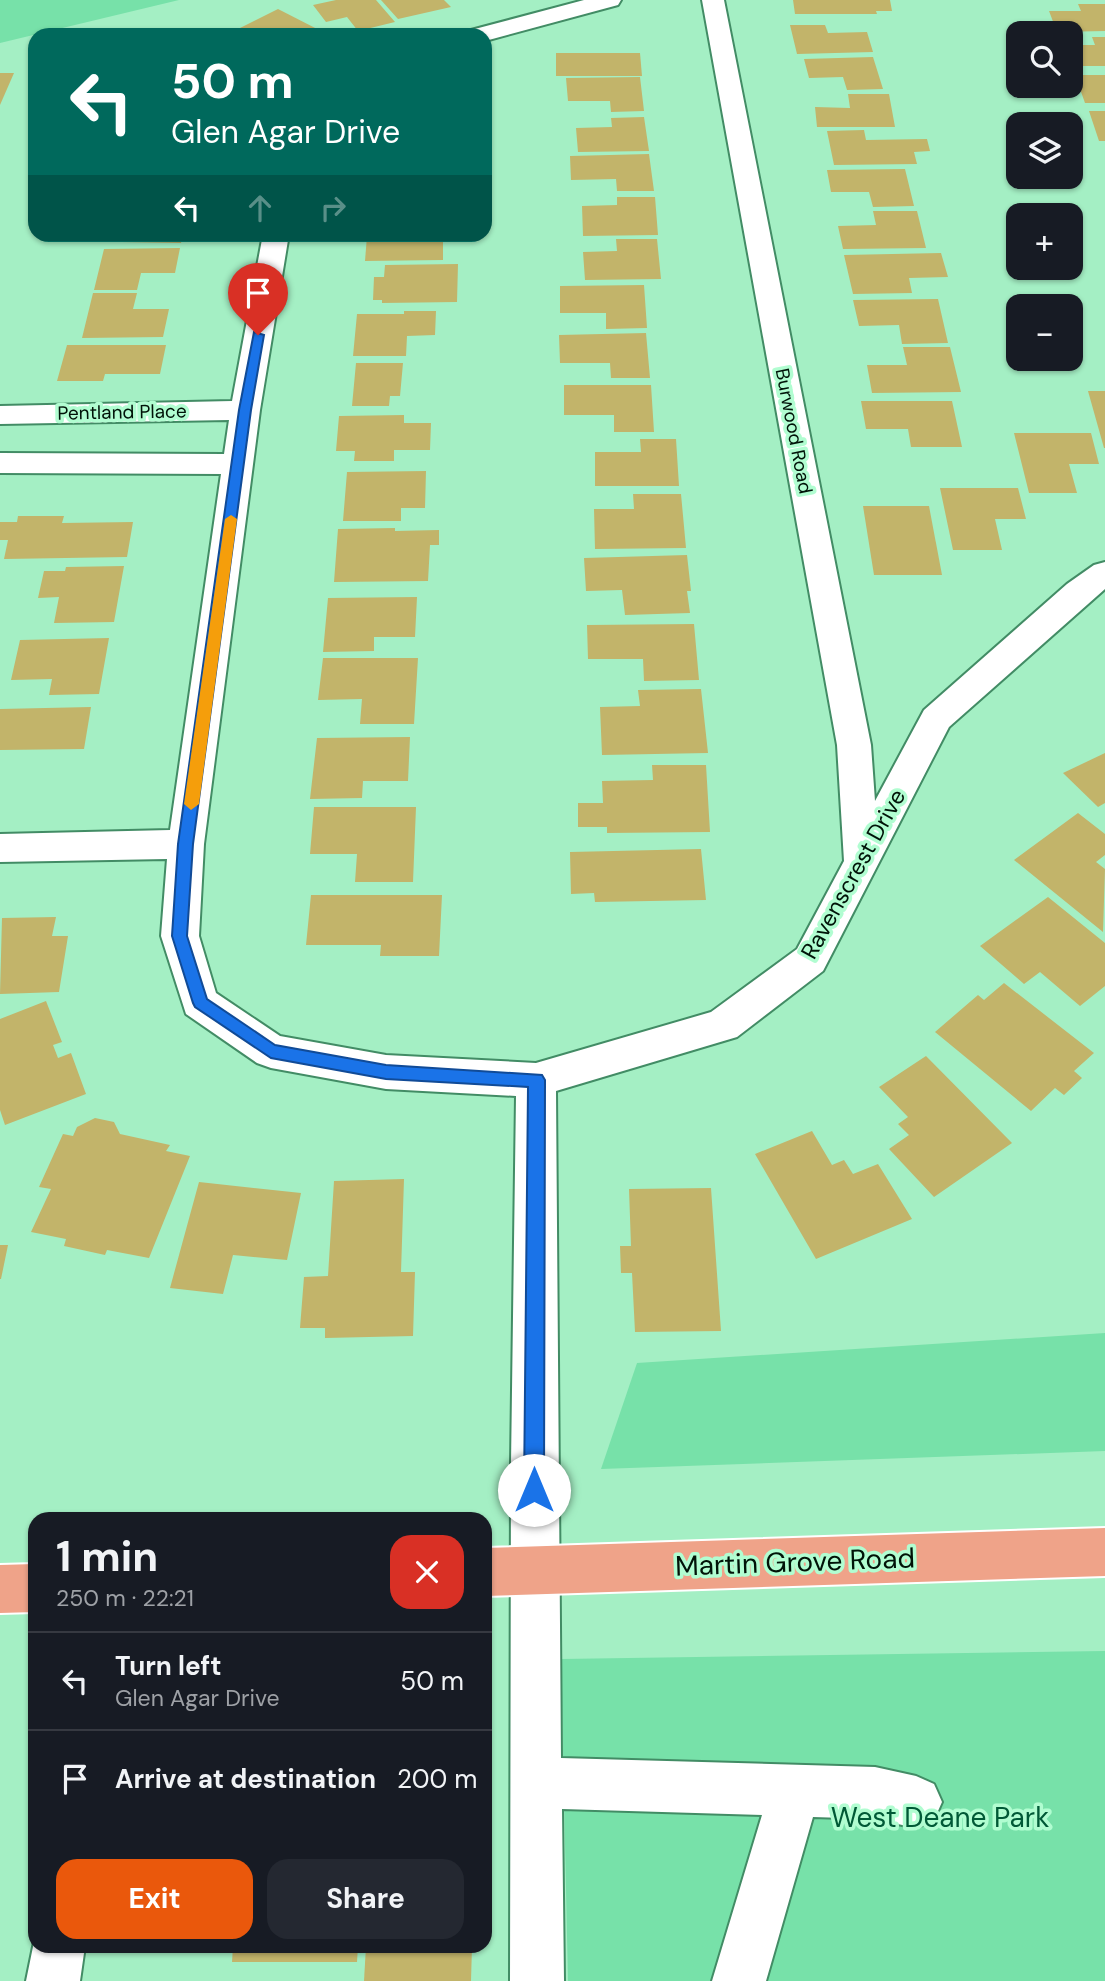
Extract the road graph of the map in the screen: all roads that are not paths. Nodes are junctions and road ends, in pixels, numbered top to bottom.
1 (610, 0) edge
2 (713, 0) edge
3 (492, 32) edge
4 (275, 242) edge
5 (245, 410) junction
6 (0, 415) edge
7 (0, 463) edge
8 (239, 464) junction
9 (1105, 573) edge
10 (186, 844) junction
11 (0, 848) edge
12 (862, 864) junction
13 (537, 1080) junction
14 (1105, 1552) edge
15 (534, 1570) junction
16 (492, 1572) edge
17 (28, 1588) edge
18 (0, 1589) edge
19 (536, 1783) junction
20 (794, 1790) junction
21 (916, 1802) dead end
22 (57, 1953) edge
23 (53, 1981) edge
24 (537, 1981) edge
25 (739, 1981) edge

1 - 3 street
2 - 12 street, Burwood Road
4 - 5 street, Ravenscrest Drive
5 - 6 street, Pentland Place
5 - 8 street, Ravenscrest Drive
7 - 8 street
8 - 10 street, Ravenscrest Drive
9 - 12 street, Ravenscrest Drive
10 - 11 street
10 - 13 street, Ravenscrest Drive
12 - 13 street, Ravenscrest Drive
13 - 15 street
14 - 15 main road, Martin Grove Road
15 - 16 main road, Martin Grove Road
15 - 19 street
17 - 18 main road
19 - 20 street
19 - 24 street
20 - 21 street
20 - 25 street
22 - 23 street

